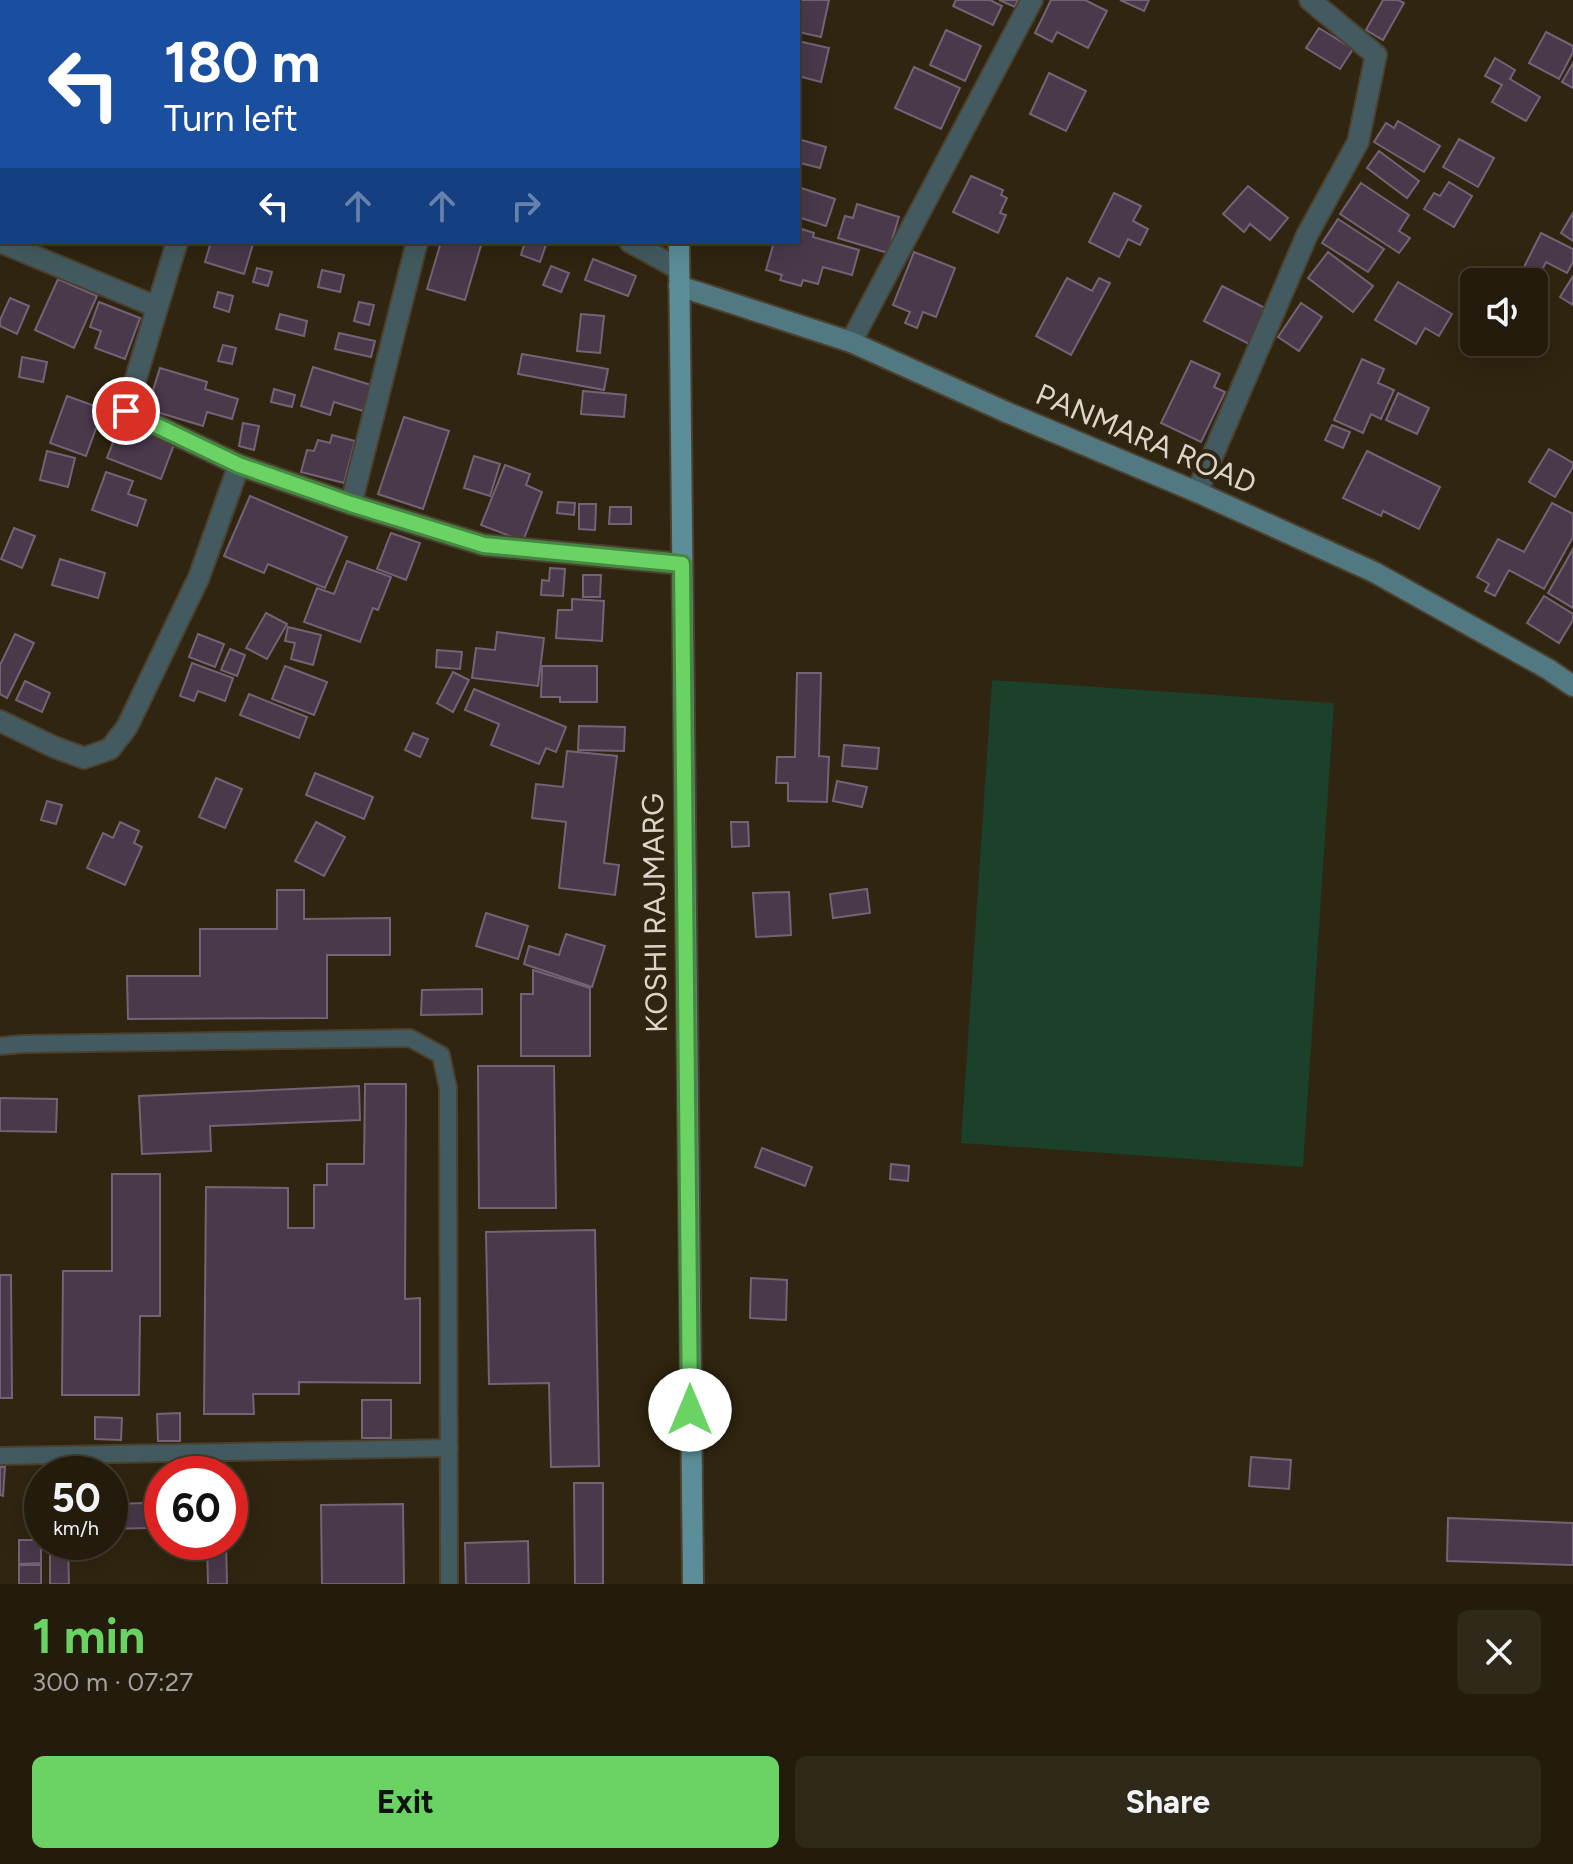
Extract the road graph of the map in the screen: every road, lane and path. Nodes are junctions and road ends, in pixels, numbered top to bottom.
1 (1032, 0) edge
2 (1310, 0) edge
3 (5, 244) edge
4 (176, 244) edge
5 (416, 244) edge
6 (633, 244) edge
7 (679, 244) edge
8 (679, 278) junction
9 (157, 307) junction
10 (851, 342) junction
11 (239, 465) junction
12 (1197, 492) junction
13 (351, 504) junction
14 (682, 564) junction
15 (1573, 686) edge
16 (0, 721) edge
17 (0, 1046) edge
18 (449, 1448) junction
19 (0, 1456) edge
20 (449, 1584) edge
21 (693, 1584) edge

1 - 10 street
2 - 12 street
3 - 9 street
4 - 9 street
5 - 13 street
6 - 8 street
7 - 8 main road, KOSHI RAJMARG
8 - 10 street, PANMARA ROAD
8 - 14 main road, KOSHI RAJMARG
9 - 11 street
10 - 12 street, PANMARA ROAD
11 - 13 street
11 - 16 street
12 - 15 street, PANMARA ROAD
13 - 14 street
14 - 21 main road, KOSHI RAJMARG
17 - 18 lane
18 - 19 lane
18 - 20 lane

